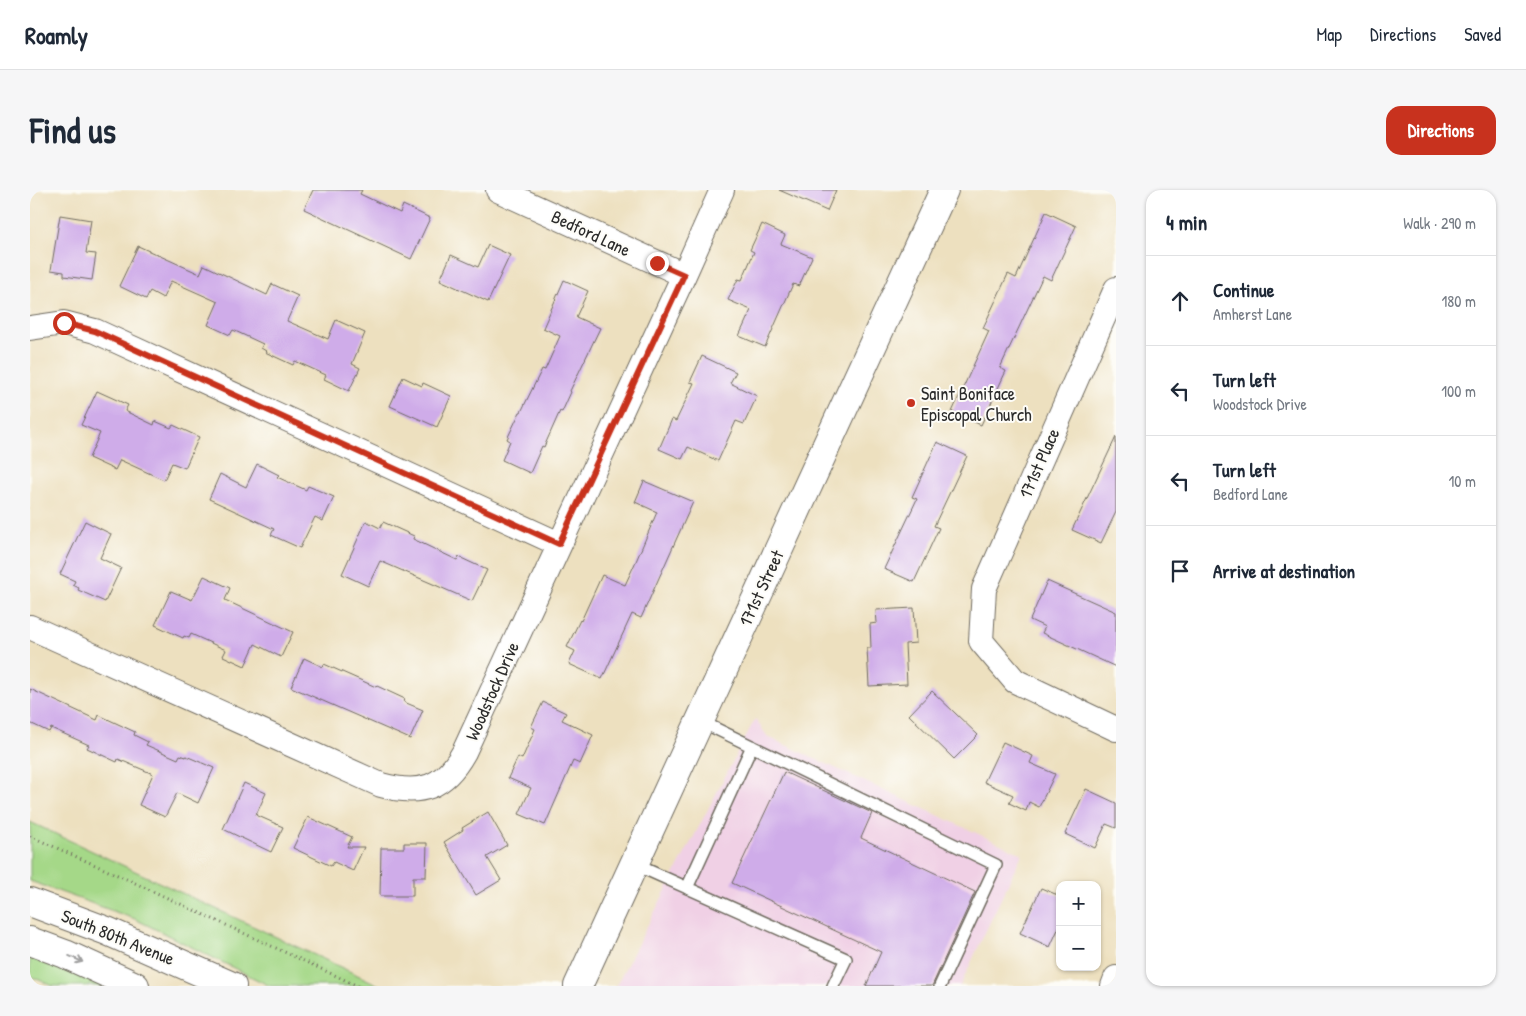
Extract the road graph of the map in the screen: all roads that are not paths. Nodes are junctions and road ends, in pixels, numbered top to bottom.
1 (498, 190) edge
2 (722, 190) edge
3 (944, 190) edge
4 (684, 275) junction
5 (1116, 289) edge
6 (30, 328) edge
7 (559, 544) junction
8 (30, 627) edge
9 (700, 721) junction
10 (1116, 729) edge
11 (752, 746) junction
12 (634, 864) junction
13 (687, 888) junction
14 (30, 902) edge
15 (30, 941) edge
16 (1116, 978) edge
17 (135, 986) edge
18 (232, 986) edge
19 (578, 986) edge
20 (833, 986) edge
21 (940, 986) edge
22 (1112, 986) edge

1 - 4 street, Bedford Lane
2 - 4 street, Woodstock Drive
3 - 9 street, 171st Street
4 - 7 street, Woodstock Drive
5 - 10 street, 171st Place
6 - 7 street
7 - 8 street, Woodstock Drive
9 - 11 lane
9 - 12 street, 171st Street
11 - 13 lane
11 - 21 lane
12 - 13 lane
12 - 19 street, 171st Street
13 - 20 lane
14 - 18 street, South 80th Avenue
15 -> 17 street, South 80th Avenue
16 - 22 street

